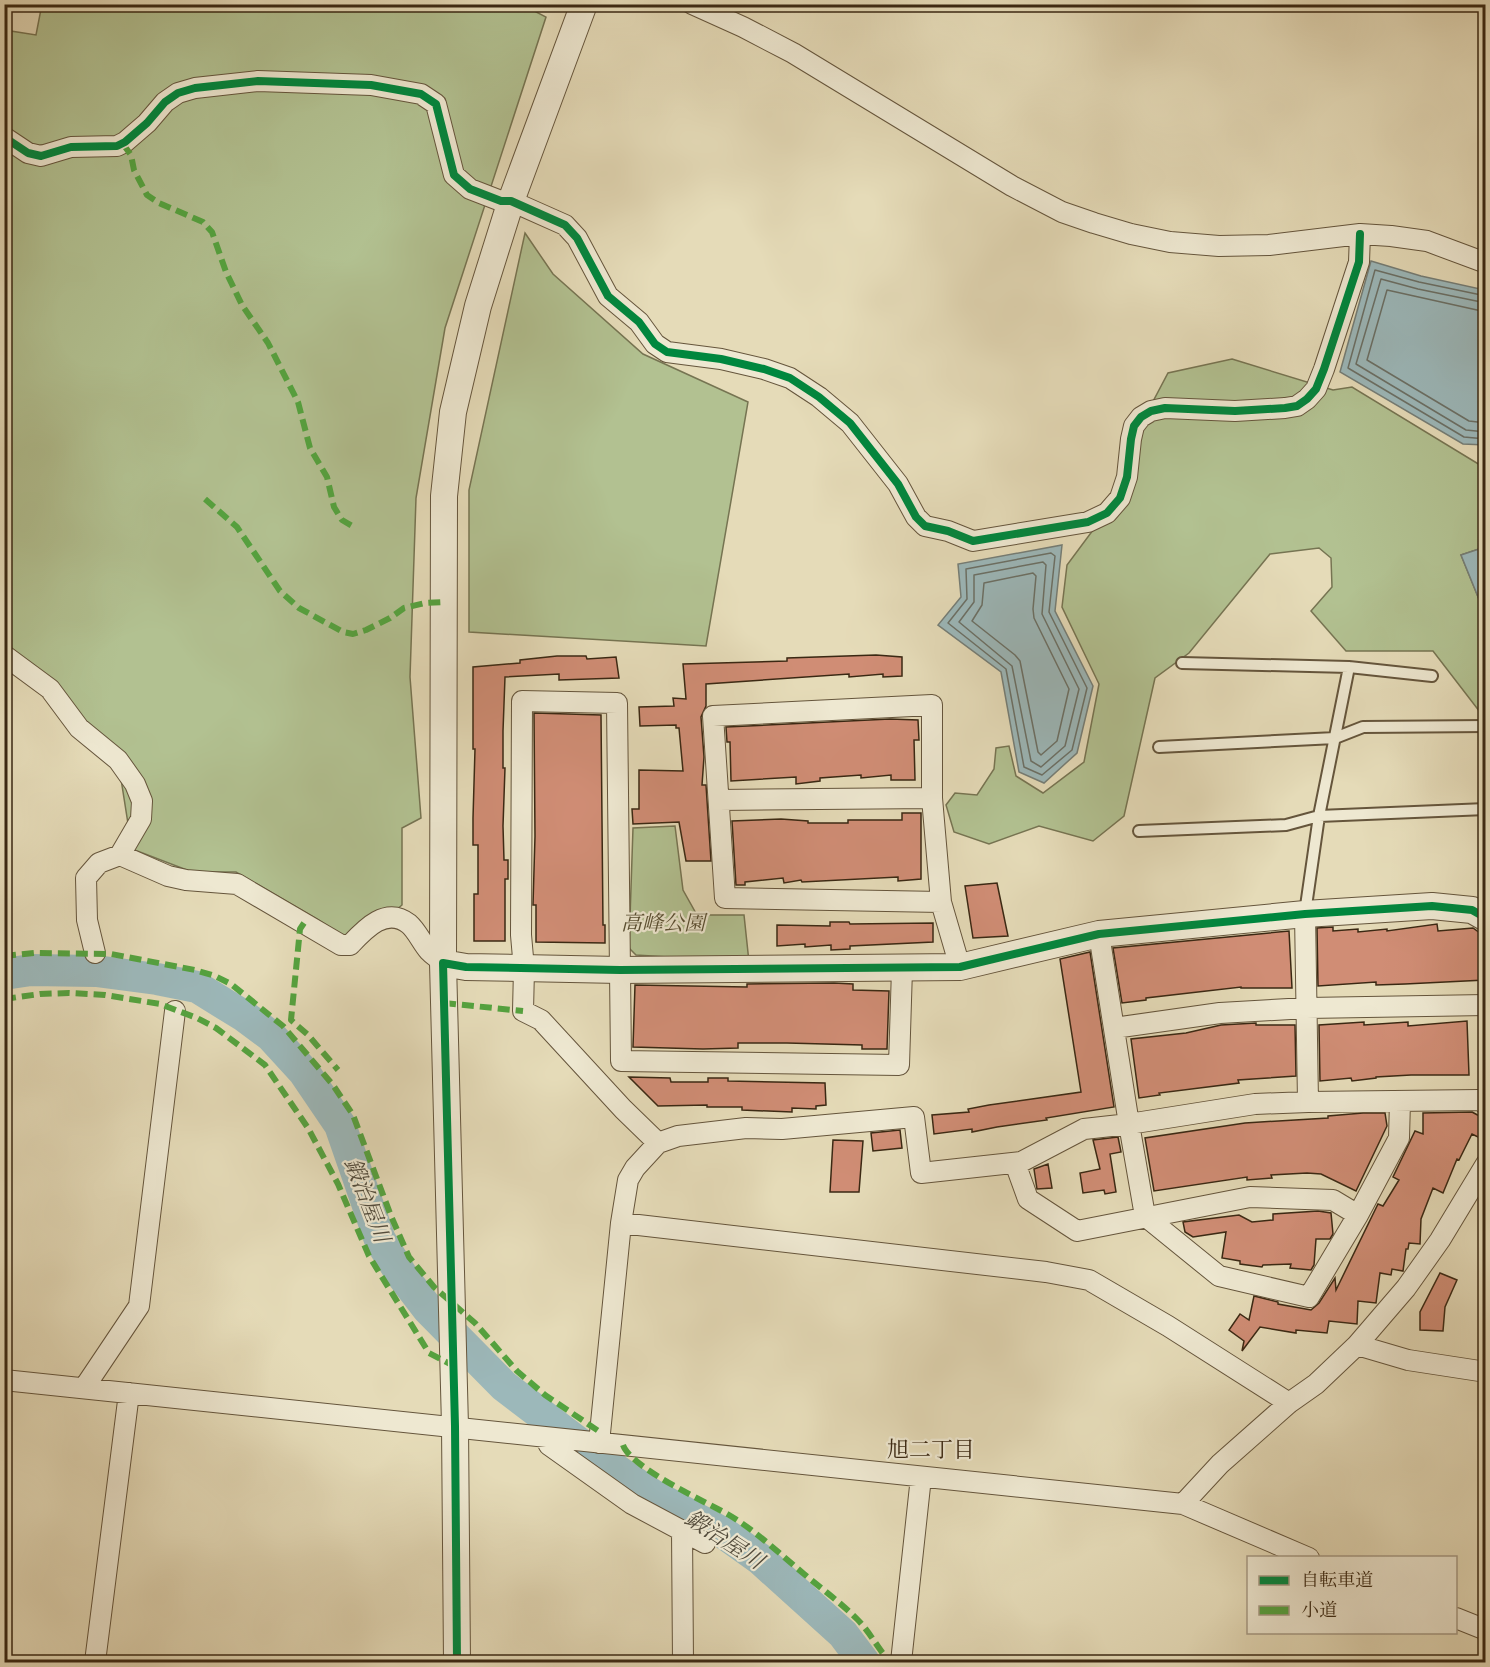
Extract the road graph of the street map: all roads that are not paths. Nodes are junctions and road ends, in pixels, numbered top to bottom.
1 (584, 4) edge
2 (692, 4) edge
3 (4, 136) edge
4 (511, 201) junction
5 (1360, 234) junction
6 (1485, 263) edge
7 (4, 655) edge
8 (1182, 663) dead end
9 (1349, 667) junction
10 (1432, 676) dead end
11 (1485, 726) edge
12 (1335, 738) junction
13 (1159, 747) dead end
14 (932, 798) junction
15 (719, 800) junction
16 (1485, 808) edge
17 (1319, 816) junction
18 (1139, 831) dead end
19 (120, 855) junction
20 (941, 902) junction
21 (1305, 914) junction
22 (1485, 918) edge
23 (1099, 934) junction
24 (95, 953) dead end
25 (443, 963) junction
26 (960, 967) junction
27 (524, 969) junction
28 (902, 969) junction
29 (620, 970) junction
30 (1485, 1005) edge
31 (1307, 1008) junction
32 (175, 1011) dead end
33 (1114, 1028) junction
34 (1400, 1101) junction
35 (1308, 1102) junction
36 (1485, 1104) edge
37 (1129, 1124) junction
38 (658, 1143) junction
39 (1016, 1163) junction
40 (1485, 1164) edge
41 (1358, 1215) junction
42 (1145, 1216) junction
43 (621, 1223) junction
44 (1357, 1345) junction
45 (1485, 1372) edge
46 (4, 1380) edge
47 (84, 1388) junction
48 (129, 1393) junction
49 (1289, 1403) junction
50 (455, 1426) junction
51 (550, 1438) junction
52 (598, 1443) junction
53 (921, 1477) junction
54 (1183, 1504) junction
55 (682, 1531) junction
56 (705, 1543) dead end
57 (1307, 1556) edge
58 (1457, 1619) edge
59 (1485, 1630) edge
60 (95, 1662) edge
61 (457, 1662) edge
62 (683, 1662) edge
63 (901, 1662) edge

1 - 4 street
2 - 5 street
3 - 4 street
4 - 5 street
4 - 25 street
5 - 6 street
7 - 19 street
8 - 9 lane
9 - 10 lane
9 - 12 lane
11 - 12 lane
12 - 13 lane
12 - 17 lane
14 - 15 street
14 - 15 street
14 - 20 street
15 - 20 street
16 - 17 lane
17 - 18 lane
17 - 21 lane
19 - 24 street
19 - 25 street
20 - 26 street
21 - 22 street
21 - 23 street
21 - 31 street
23 - 26 street
23 - 33 street
25 - 27 street
25 - 50 street
26 - 28 street
27 - 29 street
27 - 29 street
27 - 38 street
28 - 29 street
28 - 29 street
30 - 31 street
31 - 33 street
31 - 35 street
32 - 47 street
33 - 37 street
34 - 35 street
34 - 36 street
34 - 41 street
35 - 37 street
37 - 39 street
37 - 42 street
38 - 39 street
38 - 43 street
39 - 42 street
40 - 44 street
41 - 42 street
41 - 42 street
43 - 49 street
43 - 52 street
44 - 45 street
44 - 49 street
46 - 47 street
47 - 48 street
48 - 50 street
48 - 60 street
49 - 54 street
50 - 51 street
50 - 61 street
51 - 52 street
51 - 55 street
52 - 53 street
53 - 54 street
53 - 63 street
54 - 57 street
55 - 56 street
55 - 62 street
58 - 59 street

